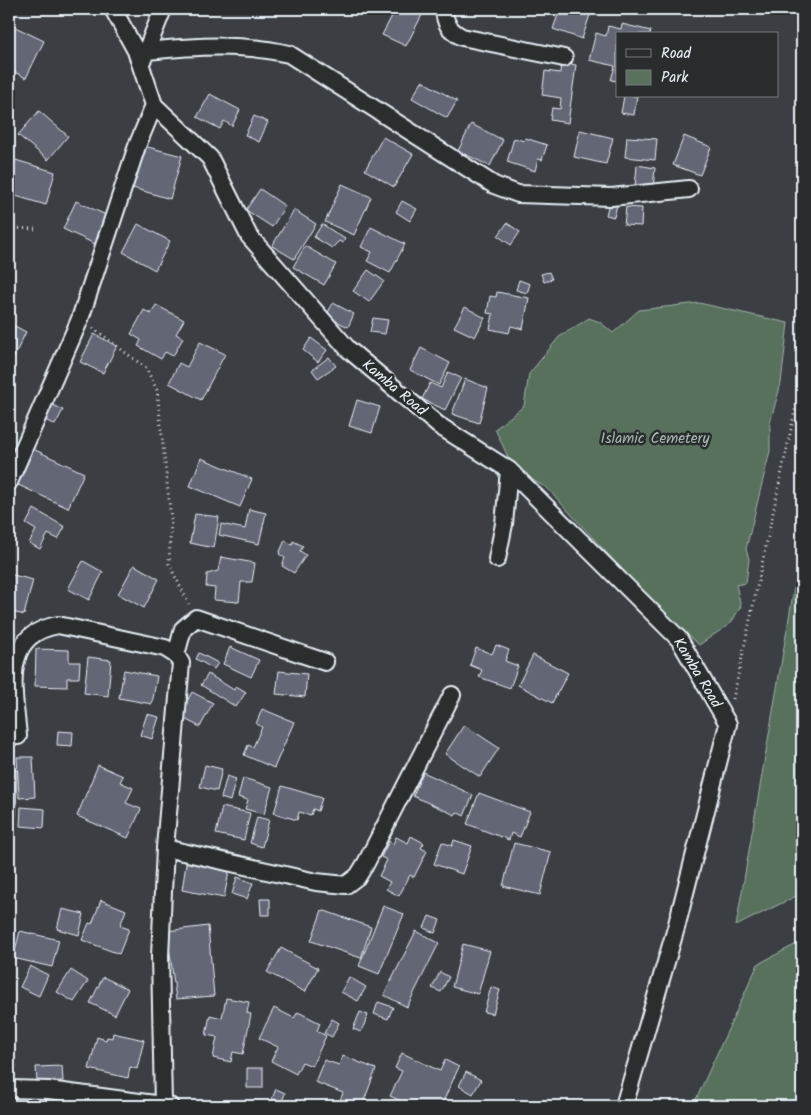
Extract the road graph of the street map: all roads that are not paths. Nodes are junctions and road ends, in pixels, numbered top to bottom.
1 (114, 9) edge
2 (163, 9) edge
3 (444, 9) edge
4 (144, 57) junction
5 (564, 58) dead end
6 (154, 105) junction
7 (689, 189) dead end
8 (509, 470) junction
9 (9, 482) edge
10 (497, 559) dead end
11 (176, 655) junction
12 (325, 662) dead end
13 (452, 695) dead end
14 (18, 736) dead end
15 (165, 848) junction
16 (9, 1089) edge
17 (167, 1105) edge
18 (624, 1106) edge

1 - 4 street, Kamba Road
2 - 4 street
3 - 5 street
4 - 6 street, Kamba Road
4 - 7 street
6 - 8 street, Kamba Road
6 - 9 street
8 - 10 street
8 - 18 street, Kamba Road
11 - 12 street
11 - 14 street
11 - 15 street
13 - 15 street
15 - 17 street
16 - 17 street

